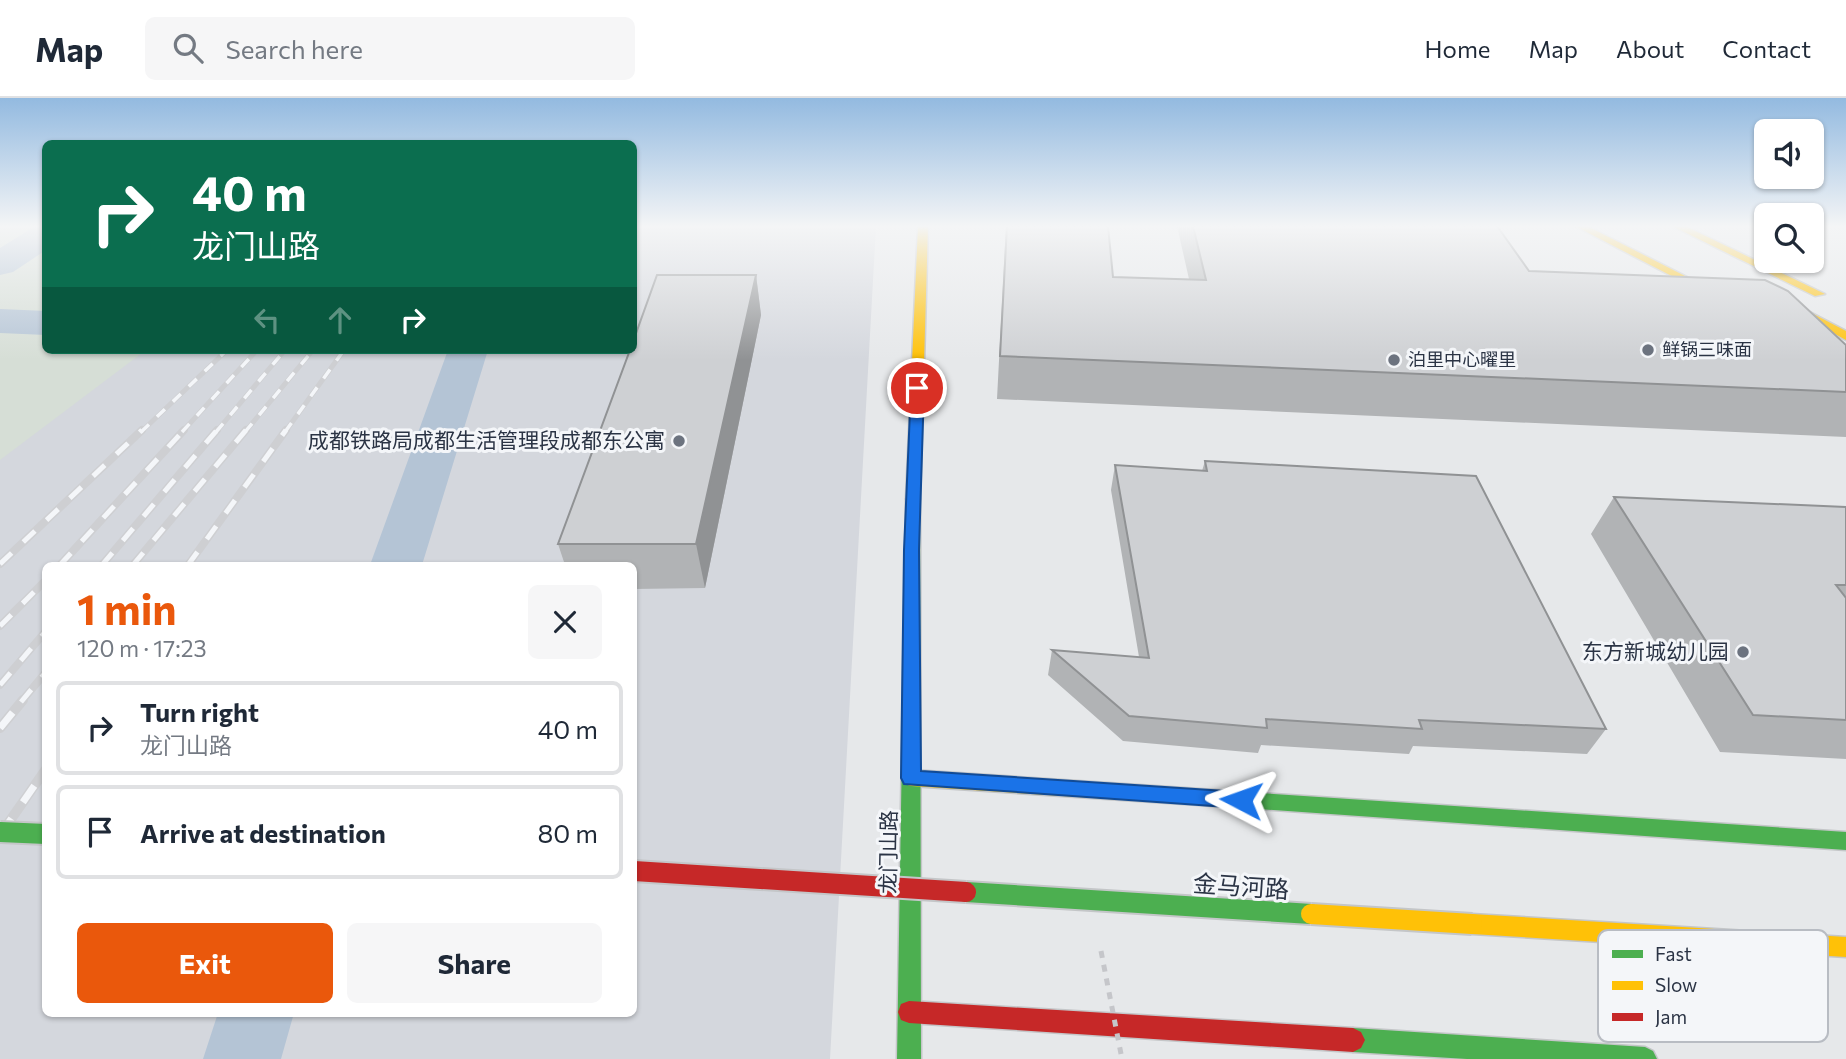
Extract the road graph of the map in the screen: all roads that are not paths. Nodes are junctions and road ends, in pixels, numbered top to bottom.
1 (921, 271) edge
2 (1668, 271) edge
3 (1771, 271) edge
4 (1761, 290) edge
5 (1834, 301) dead end
6 (1747, 311) edge
7 (1846, 336) edge
8 (911, 778) junction
9 (0, 832) edge
10 (42, 834) edge
11 (1846, 841) edge
12 (637, 871) edge
13 (1598, 932) edge
14 (1828, 946) edge
15 (1846, 947) edge
16 (909, 1012) junction
17 (909, 1059) edge
18 (1645, 1059) edge

1 - 8 street, 龙门山路
2 - 6 street
3 - 5 street
4 - 7 street
8 - 11 street
8 - 16 street, 龙门山路
9 - 10 street, bridge
12 - 13 street, 金马河路, bridge
14 - 15 street, 金马河路, bridge
16 - 17 street, 龙门山路
16 - 18 street

